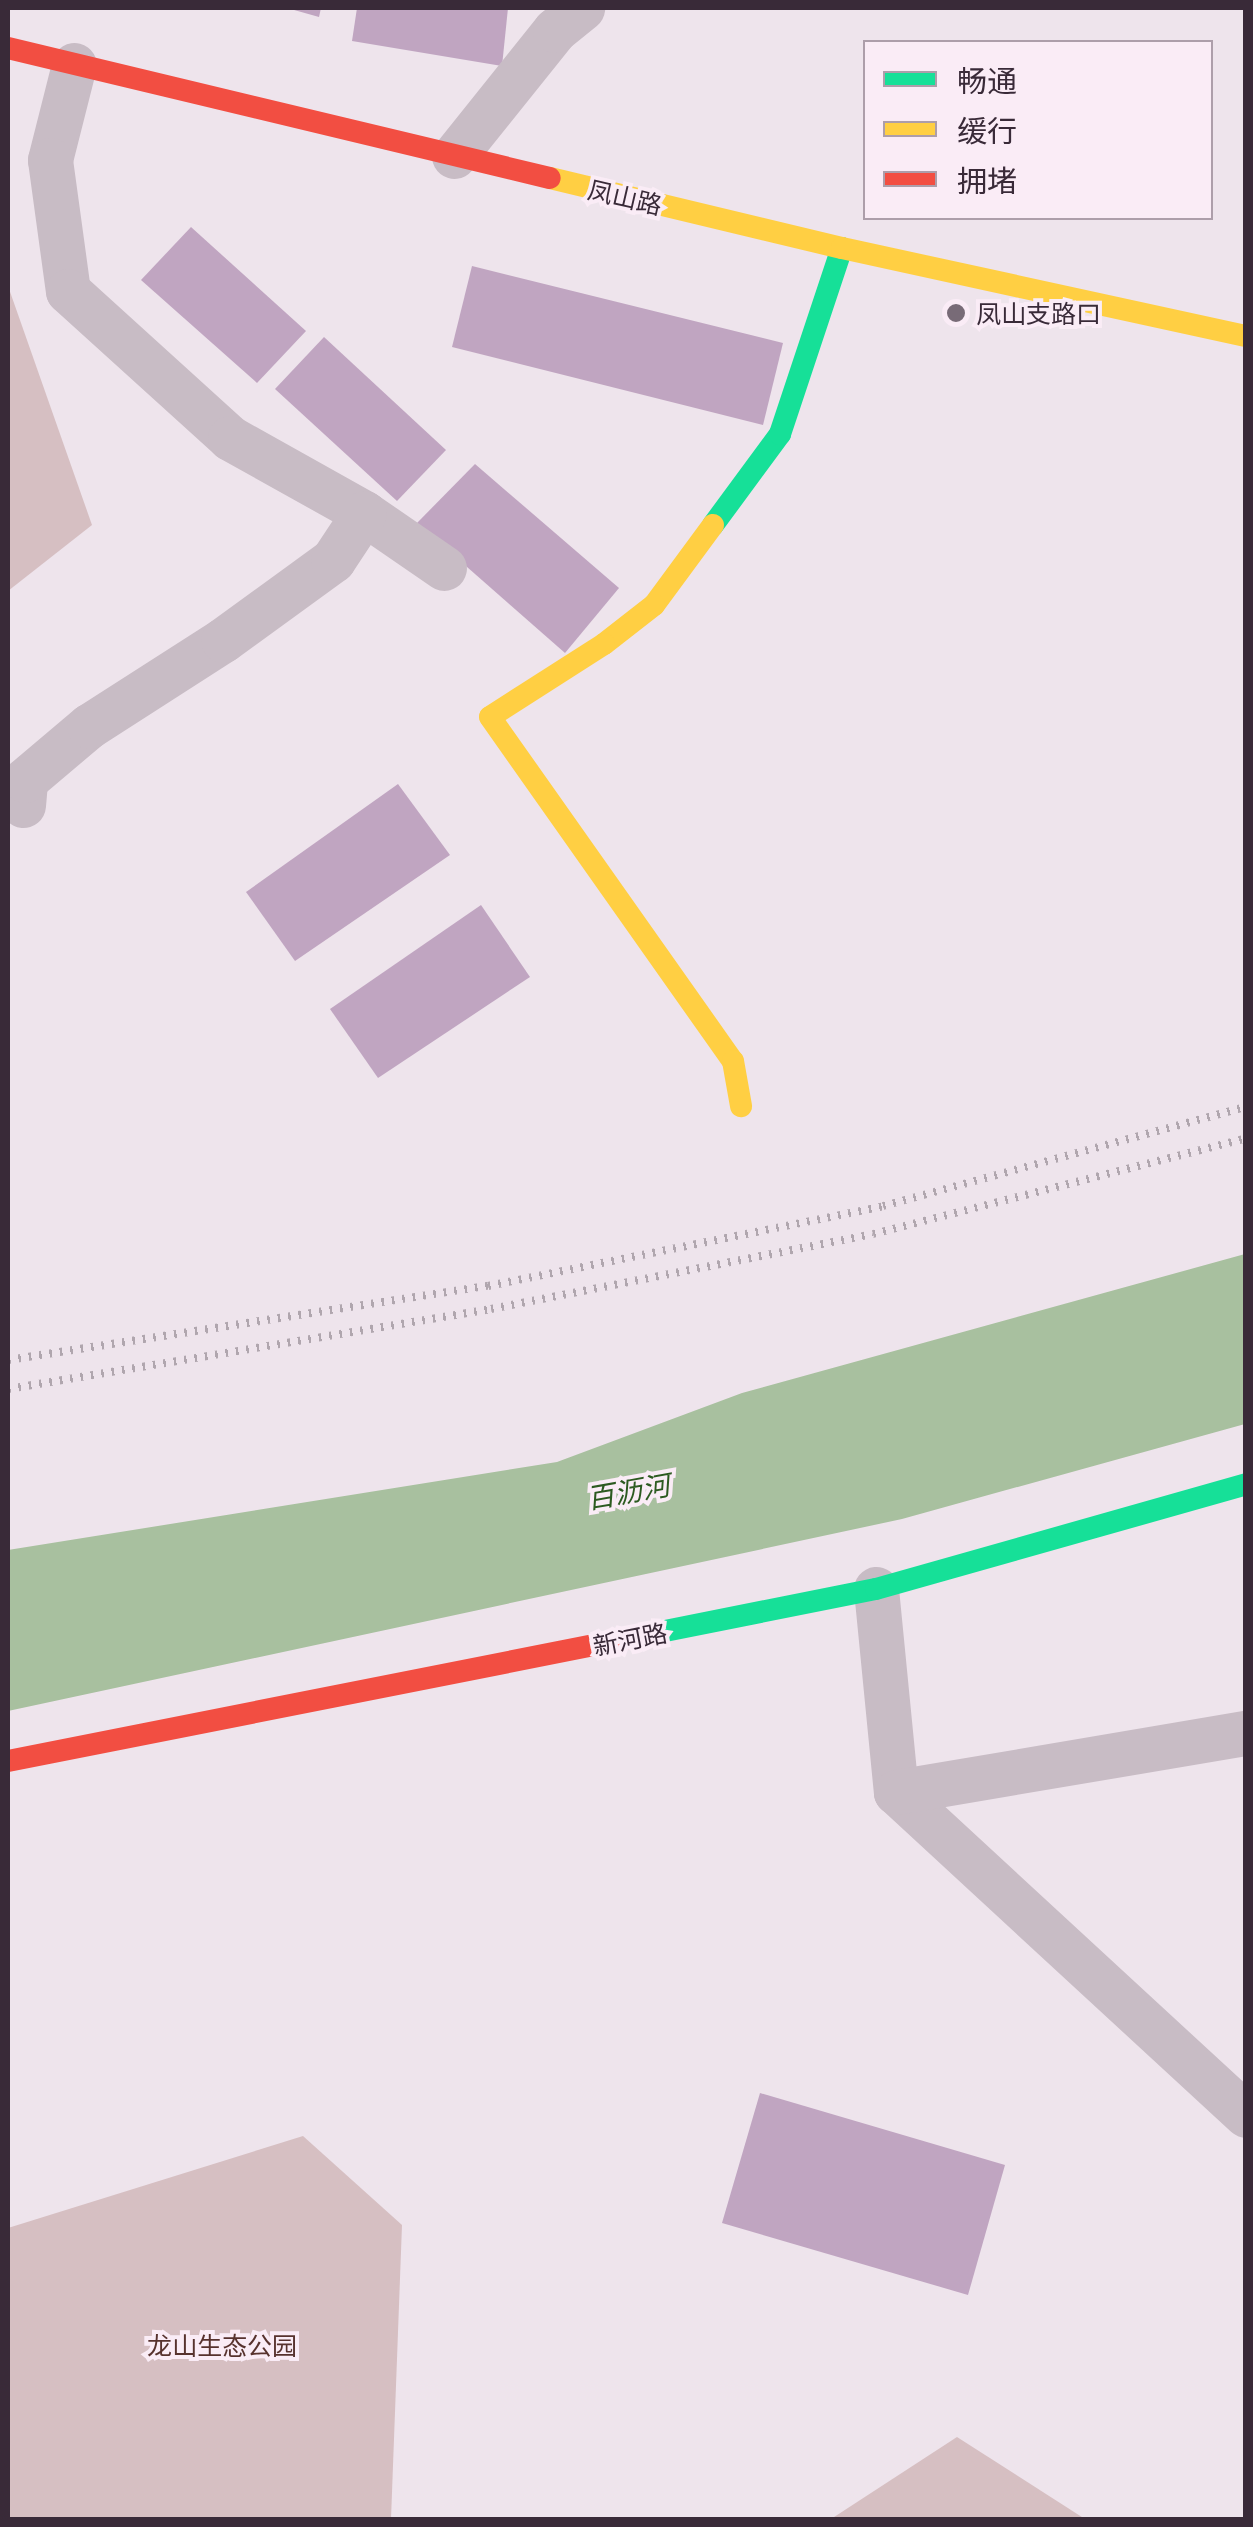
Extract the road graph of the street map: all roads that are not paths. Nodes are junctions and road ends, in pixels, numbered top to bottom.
1 (582, 8) edge
2 (8, 48) edge
3 (74, 64) junction
4 (454, 156) junction
5 (842, 248) junction
6 (1246, 336) edge
7 (364, 513) junction
8 (444, 568) dead end
9 (22, 805) dead end
10 (741, 1106) dead end
11 (1246, 1484) edge
12 (876, 1589) junction
13 (1246, 1732) edge
14 (8, 1760) edge
15 (896, 1792) junction
16 (1246, 2115) edge

1 - 4 street
2 - 3 street, 凤山路
3 - 4 street, 凤山路
3 - 7 street
4 - 5 street, 凤山路
5 - 6 street, 凤山路
5 - 10 street
7 - 8 street
7 - 9 street
11 - 12 street, 新河路
12 - 14 street, 新河路
12 - 15 street
13 - 15 street
15 - 16 street

